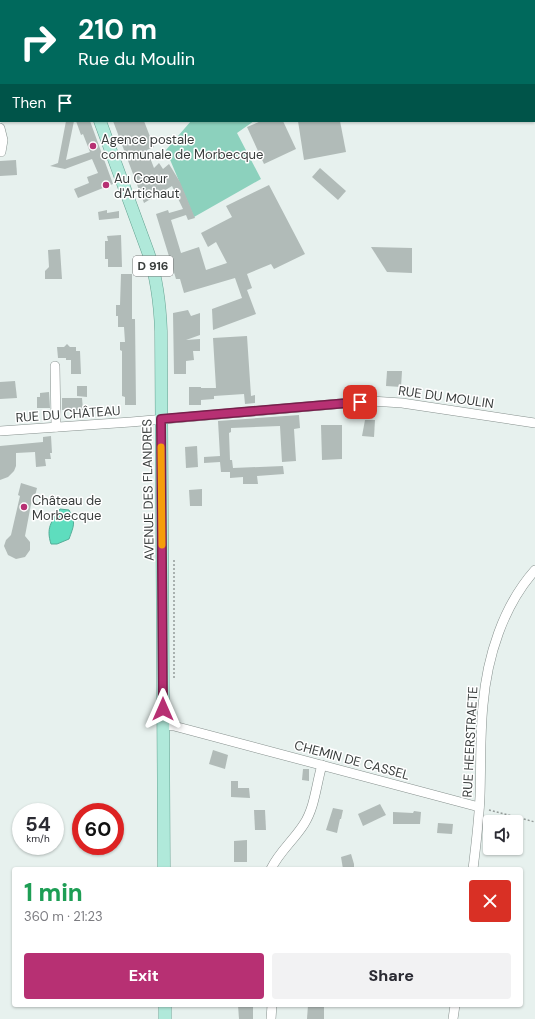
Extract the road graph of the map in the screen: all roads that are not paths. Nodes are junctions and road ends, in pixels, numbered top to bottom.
1 (100, 122) edge
2 (0, 128) edge
3 (1, 152) edge
4 (55, 366) dead end
5 (161, 419) junction
6 (535, 423) edge
7 (56, 427) junction
8 (0, 431) edge
9 (535, 570) edge
10 (163, 725) junction
11 (322, 765) junction
12 (479, 807) junction
13 (164, 867) edge
14 (272, 867) edge
15 (473, 867) edge
16 (165, 1007) edge
17 (272, 1007) edge
18 (455, 1007) edge
19 (165, 1019) edge
20 (272, 1019) edge
21 (453, 1019) edge

1 - 5 main road, AVENUE DES FLANDRES / D 916
2 - 3 street
4 - 7 street
5 - 6 street, RUE DU MOULIN
5 - 7 street, RUE DU CHÂTEAU
5 - 10 main road, AVENUE DES FLANDRES / D 916
7 - 8 street, RUE DU CHÂTEAU
9 - 12 street, RUE HEERSTRAETE
10 - 11 street, CHEMIN DE CASSEL
10 - 13 main road, AVENUE DES FLANDRES / D 916
11 - 12 street, CHEMIN DE CASSEL
11 - 14 street
12 - 15 street, RUE HEERSTRAETE
16 - 19 main road
17 - 20 street
18 - 21 street

